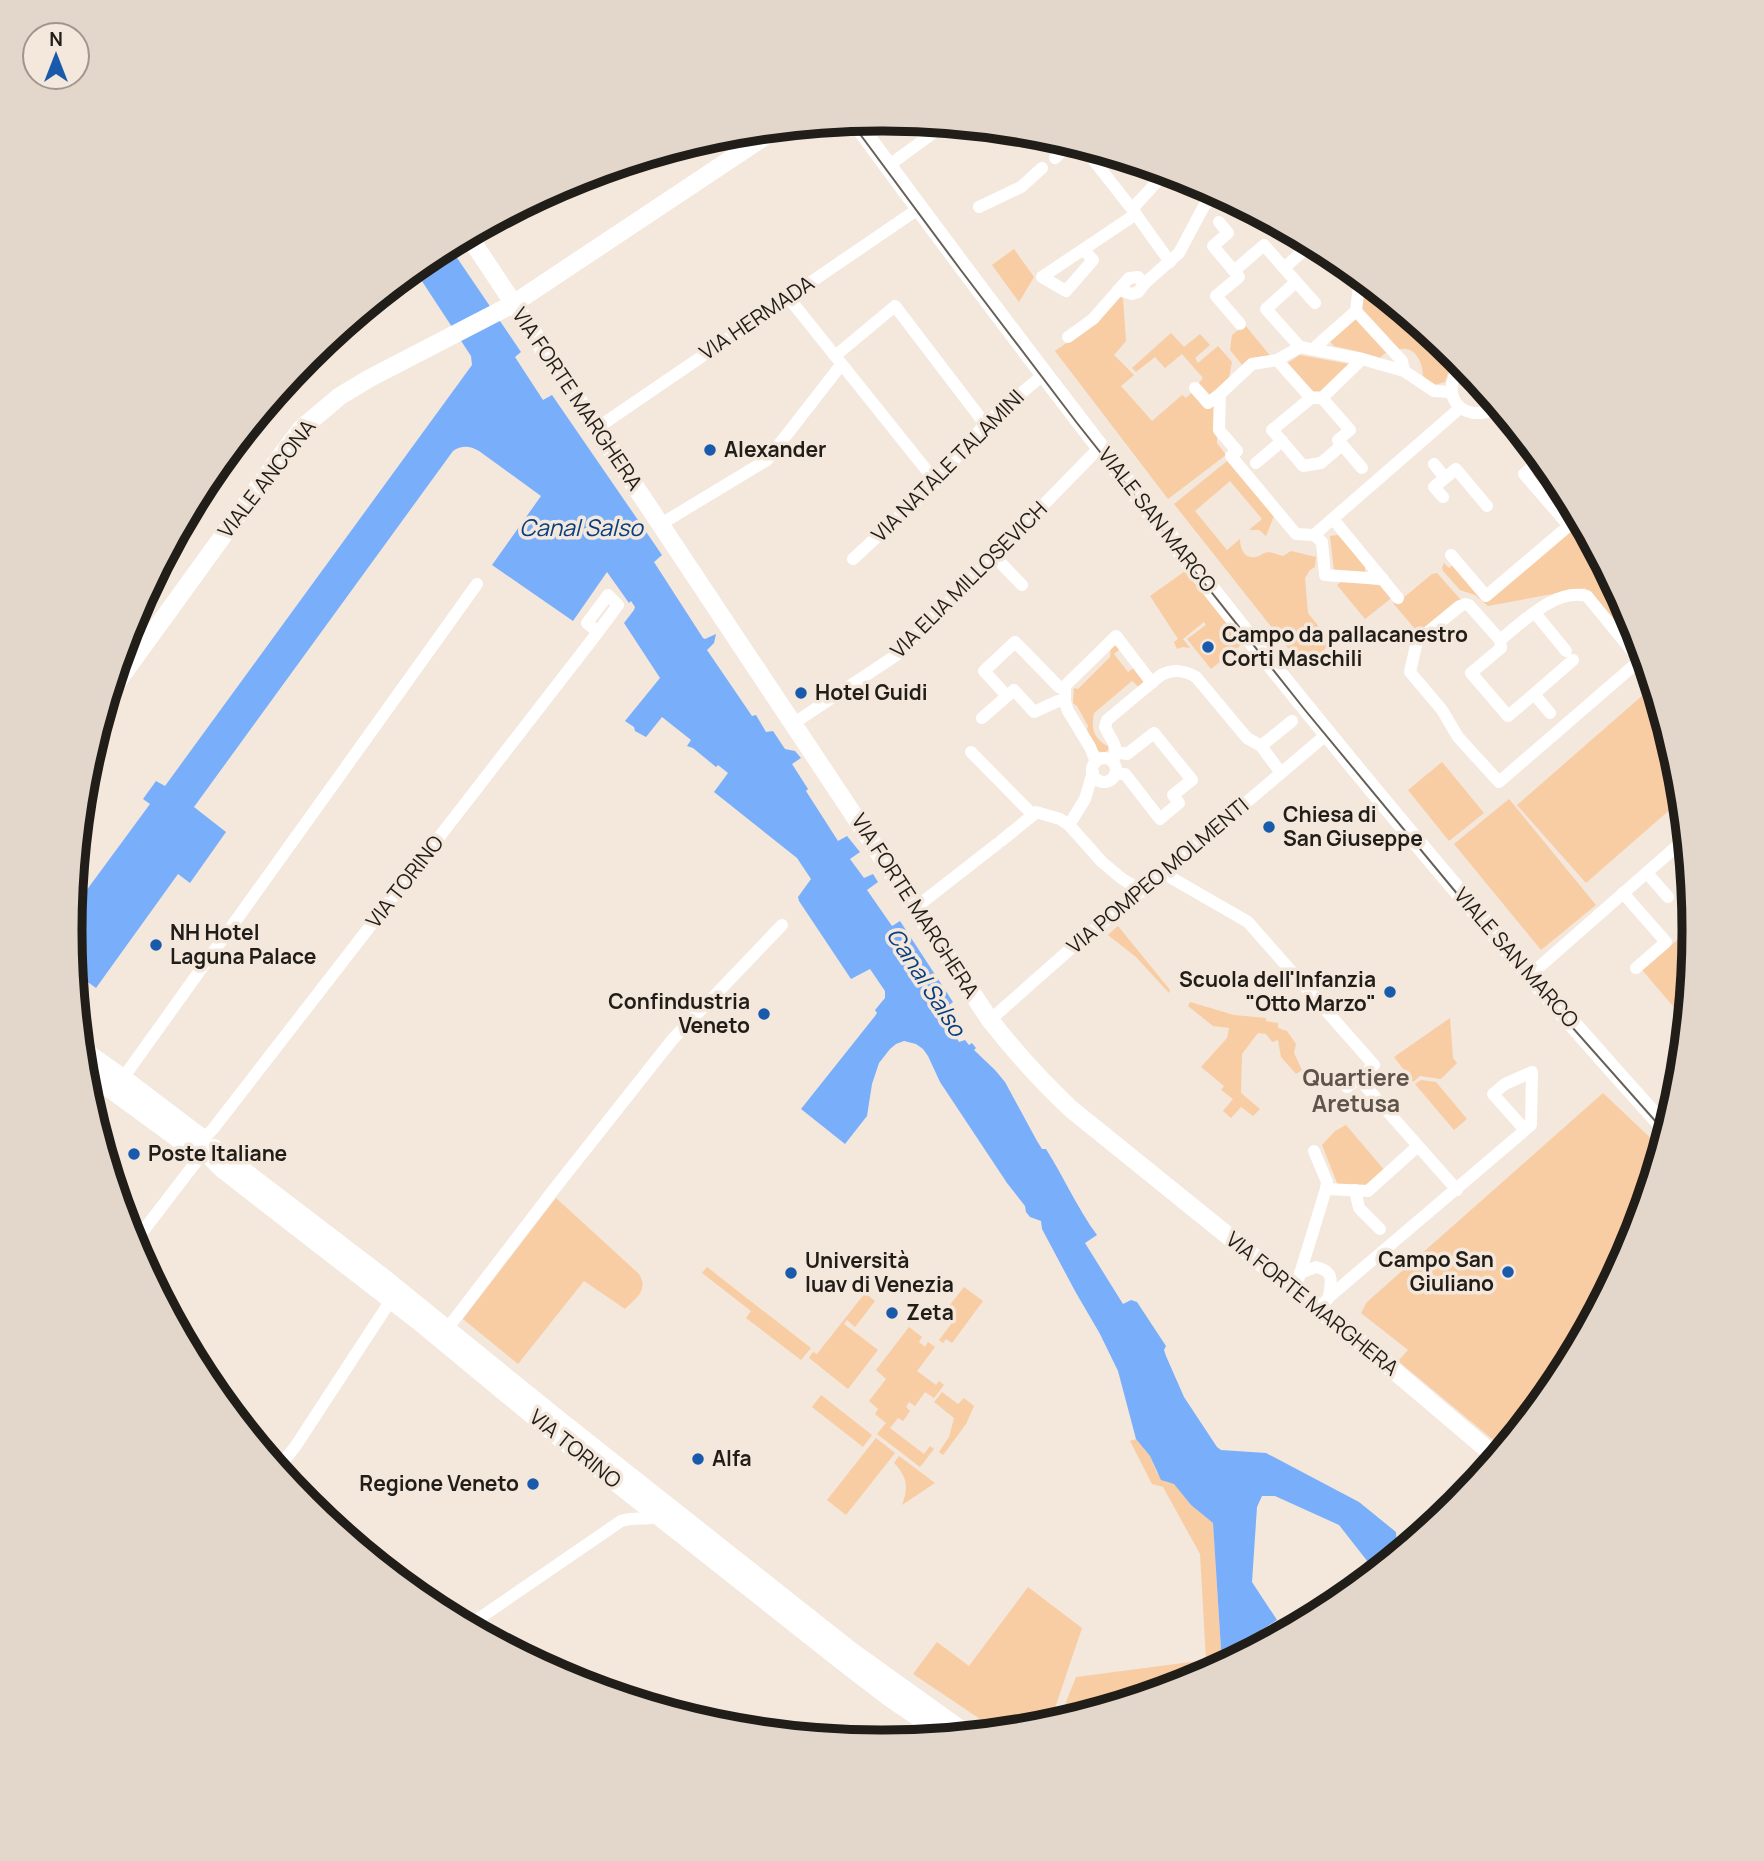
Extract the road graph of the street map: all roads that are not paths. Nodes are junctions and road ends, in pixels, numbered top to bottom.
1 (863, 131) edge
2 (935, 132) edge
3 (758, 141) edge
4 (1062, 152) edge
5 (1055, 158) dead end
6 (1093, 159) edge
7 (888, 166) junction
8 (1042, 168) dead end
9 (1159, 181) edge
10 (1209, 201) edge
11 (979, 207) dead end
12 (918, 209) junction
13 (1134, 212) junction
14 (1219, 222) dead end
15 (473, 244) edge
16 (1084, 250) dead end
17 (1303, 251) edge
18 (1170, 262) junction
19 (1283, 268) junction
20 (1234, 271) junction
21 (1296, 282) junction
22 (1358, 288) edge
23 (788, 297) junction
24 (1315, 303) dead end
25 (507, 307) junction
26 (1356, 311) junction
27 (1240, 324) dead end
28 (1068, 337) dead end
29 (1307, 348) junction
30 (1362, 359) junction
31 (1277, 360) junction
32 (838, 361) junction
33 (1404, 371) junction
34 (1456, 373) edge
35 (1044, 374) junction
36 (1195, 388) dead end
37 (1451, 392) junction
38 (1220, 394) junction
39 (1316, 398) junction
40 (1460, 408) junction
41 (1489, 411) edge
42 (985, 424) junction
43 (597, 428) junction
44 (1282, 441) junction
45 (1340, 442) junction
46 (1100, 448) junction
47 (1256, 463) dead end
48 (1434, 464) dead end
49 (1533, 467) edge
50 (1362, 468) dead end
51 (1445, 478) junction
52 (936, 482) junction
53 (1443, 498) dead end
54 (1487, 506) dead end
55 (1564, 513) edge
56 (1333, 519) junction
57 (661, 524) junction
58 (1571, 524) edge
59 (1314, 536) junction
60 (1451, 555) dead end
61 (994, 556) junction
62 (853, 559) dead end
63 (1383, 579) junction
64 (477, 584) dead end
65 (1022, 585) dead end
66 (1398, 598) dead end
67 (1535, 613) junction
68 (598, 632) dead end
69 (1500, 640) junction
70 (1630, 649) edge
71 (1636, 664) edge
72 (126, 670) edge
73 (1152, 682) junction
74 (1065, 688) junction
75 (1010, 693) junction
76 (1534, 694) junction
77 (1065, 702) junction
78 (1550, 713) dead end
79 (982, 718) dead end
80 (1292, 721) dead end
81 (794, 723) junction
82 (1327, 734) junction
83 (1261, 747) junction
84 (971, 752) dead end
85 (1094, 767) junction
86 (1113, 767) junction
87 (1281, 773) junction
88 (1085, 799) junction
89 (1032, 815) junction
90 (1069, 825) junction
91 (1677, 846) edge
92 (1163, 873) junction
93 (1647, 873) junction
94 (1142, 891) junction
95 (1623, 893) junction
96 (1668, 897) dead end
97 (915, 908) junction
98 (782, 925) dead end
99 (1636, 968) dead end
100 (1530, 975) junction
101 (990, 1020) junction
102 (93, 1057) edge
103 (123, 1078) junction
104 (97, 1079) edge
105 (1359, 1079) junction
106 (1347, 1087) dead end
107 (1658, 1120) edge
108 (1525, 1130) junction
109 (205, 1144) junction
110 (1418, 1146) junction
111 (1314, 1151) dead end
112 (1326, 1189) junction
113 (1457, 1189) junction
114 (1355, 1190) junction
115 (1380, 1229) dead end
116 (142, 1234) edge
117 (1298, 1281) junction
118 (391, 1300) junction
119 (1324, 1303) junction
120 (447, 1329) junction
121 (1489, 1451) edge
122 (284, 1461) edge
123 (630, 1493) junction
124 (660, 1516) junction
125 (621, 1521) junction
126 (477, 1620) edge
127 (956, 1726) edge
128 (935, 1729) edge

1 - 7 street, VIALE SAN MARCO
2 - 7 street
3 - 25 street, VIALE ANCONA
4 - 5 street
6 - 13 street
7 - 12 street, VIALE SAN MARCO
8 - 11 street
9 - 13 street
10 - 18 street
12 - 23 street, VIA HERMADA
12 - 35 street, VIALE SAN MARCO
13 - 16 street
13 - 18 street
14 - 20 street
15 - 25 street, VIA FORTE MARGHERA
17 - 19 street
18 - 28 street
19 - 20 street
19 - 21 street
20 - 27 street
21 - 24 street
21 - 29 street
22 - 26 street
23 - 32 street
23 - 43 street, VIA HERMADA
25 - 43 street, VIA FORTE MARGHERA
25 - 72 street, VIALE ANCONA
26 - 29 street
26 - 33 street
29 - 30 street
29 - 31 street
30 - 33 street
30 - 39 street
31 - 38 street
31 - 39 street
32 - 42 street
32 - 52 street
32 - 57 street
33 - 37 street
34 - 37 street
35 - 42 street, VIA NATALE TALAMINI
35 - 46 street, VIALE SAN MARCO
36 - 38 street
37 - 40 street
38 - 59 street
39 - 44 street
39 - 45 street
40 - 41 street
40 - 56 street
42 - 52 street, VIA NATALE TALAMINI
43 - 57 street, VIA FORTE MARGHERA
44 - 45 street
44 - 47 street
45 - 50 street
46 - 61 street, VIA ELIA MILLOSEVICH
46 - 82 street, VIALE SAN MARCO
48 - 51 street
49 - 55 street
51 - 53 street
51 - 54 street
52 - 62 street, VIA NATALE TALAMINI
56 - 59 street
56 - 63 street
57 - 81 street, VIA FORTE MARGHERA
58 - 60 street
59 - 63 street
61 - 65 street
61 - 81 street, VIA ELIA MILLOSEVICH
63 - 66 street
64 - 103 street
67 - 69 street
67 - 70 street
67 - 76 street
68 - 109 street, VIA TORINO
69 - 71 street
69 - 76 street
73 - 74 street
73 - 83 street
73 - 86 street
74 - 75 street
74 - 77 street
75 - 77 street
75 - 79 street
76 - 78 street
77 - 85 street
80 - 83 street
81 - 97 street, VIA FORTE MARGHERA
82 - 87 street, VIA POMPEO MOLMENTI
82 - 100 street, VIALE SAN MARCO
83 - 87 street
84 - 89 street
85 - 86 street
85 - 86 street
85 - 88 street
86 - 86 street
86 - 88 street
87 - 92 street, VIA POMPEO MOLMENTI
88 - 90 street
89 - 90 street
89 - 97 street
90 - 94 street
91 - 93 street
92 - 94 street, VIA POMPEO MOLMENTI
92 - 105 street
93 - 95 street
93 - 96 street
94 - 101 street, VIA POMPEO MOLMENTI
95 - 99 street
95 - 100 street
97 - 101 street, VIA FORTE MARGHERA
98 - 120 street
100 - 107 street, VIALE SAN MARCO
101 - 117 street, VIA FORTE MARGHERA
102 - 103 street, VIA TORINO
103 - 109 street, VIA TORINO
104 - 109 street, VIA TORINO
105 - 106 street
105 - 110 street
108 - 108 street
108 - 113 street
109 - 116 street
109 - 118 street, VIA TORINO
109 - 120 street, VIA TORINO
110 - 113 street
110 - 114 street
111 - 112 street
112 - 114 street
112 - 117 street
113 - 119 street
114 - 115 street
117 - 119 street, VIA FORTE MARGHERA
117 - 119 street
118 - 122 street
118 - 123 street, VIA TORINO
119 - 121 street, VIA FORTE MARGHERA
120 - 127 street, VIA TORINO
123 - 124 street, VIA TORINO
123 - 125 street
124 - 125 street
124 - 128 street, VIA TORINO
125 - 126 street

